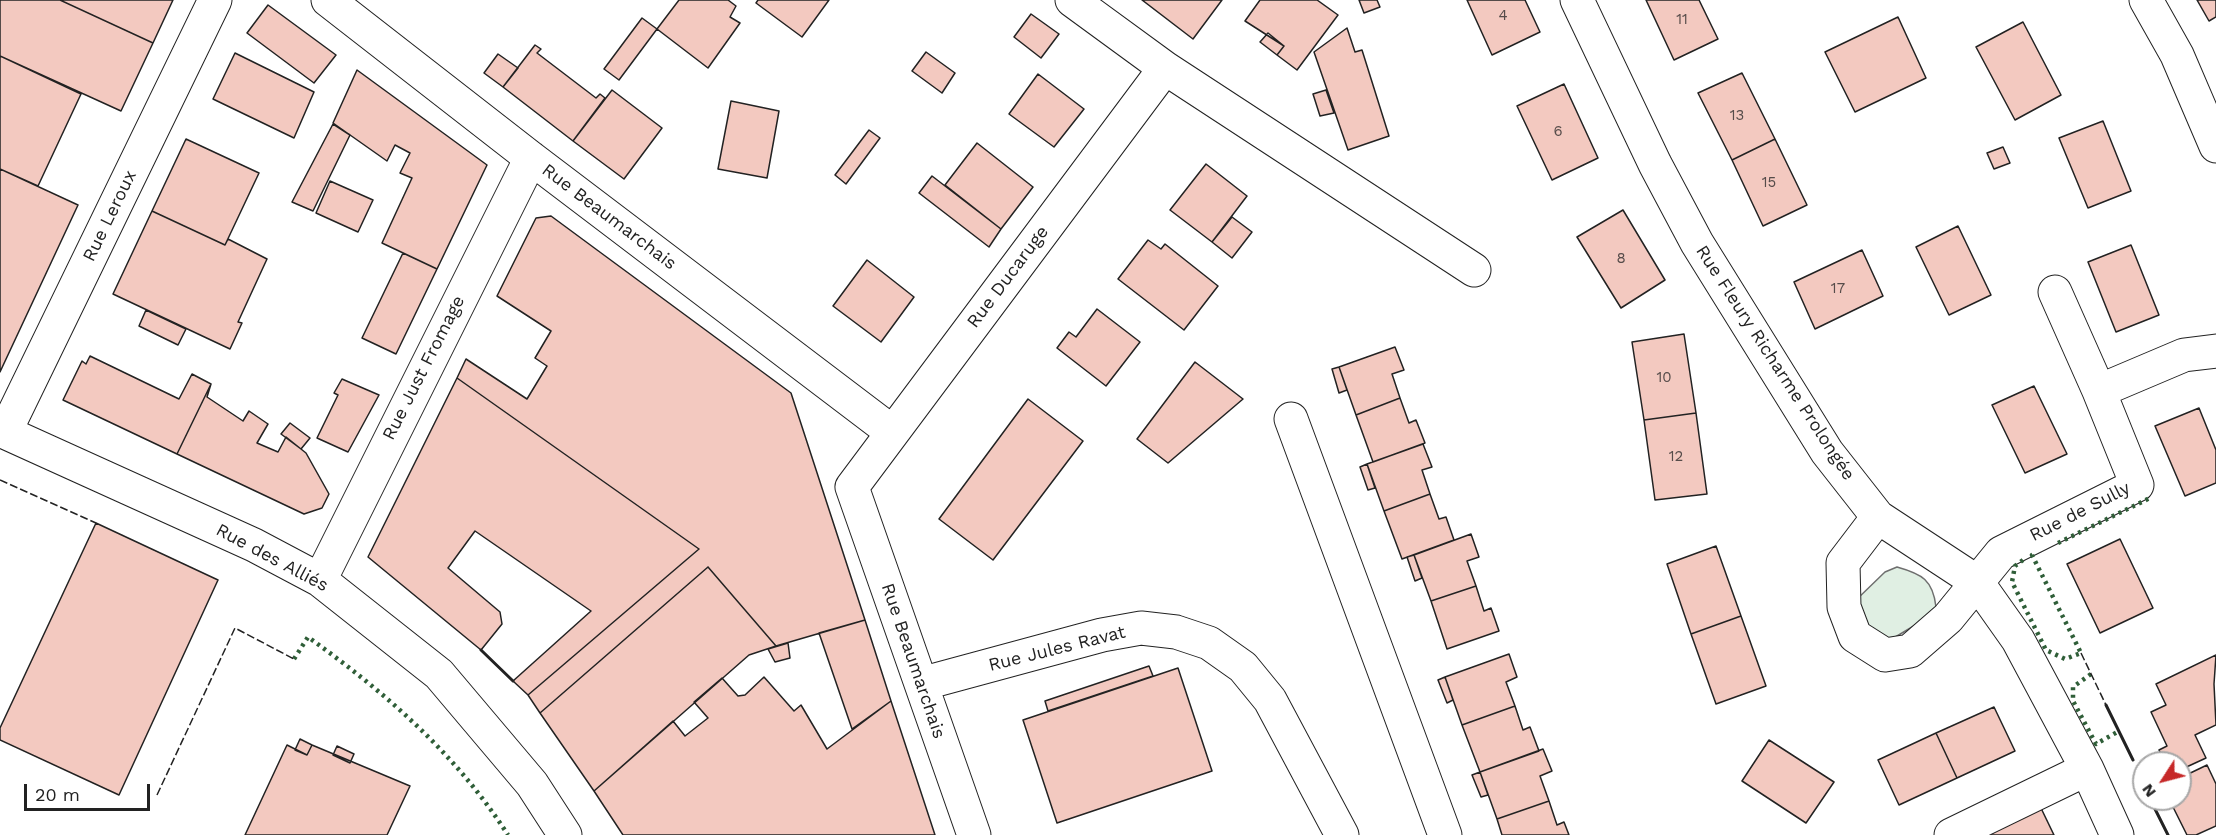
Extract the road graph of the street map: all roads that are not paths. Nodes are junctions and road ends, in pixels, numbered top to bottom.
1 (215, 0) edge
2 (328, 0) edge
3 (1072, 0) edge
4 (1577, 0) edge
5 (2146, 0) edge
6 (1165, 68) junction
7 (2216, 146) edge
8 (531, 158) junction
9 (1474, 270) dead end
10 (2055, 292) dead end
11 (2216, 351) edge
12 (2099, 391) junction
13 (1291, 419) dead end
14 (2, 431) edge
15 (892, 432) junction
16 (852, 487) joint
17 (1878, 517) junction
18 (320, 580) junction
19 (1977, 582) junction
20 (921, 684) junction
21 (2087, 770) junction
22 (565, 835) edge
23 (974, 835) edge
24 (1342, 835) edge
25 (1445, 835) edge
26 (1951, 835) edge
27 (2117, 835) edge

1 - 14 street, Rue Leroux
2 - 8 street, Rue Beaumarchais
3 - 6 street
4 - 17 street, Rue Fleury Richarme Prolongée
5 - 7 street
6 - 9 street
6 - 15 street, Rue Ducaruge
8 - 15 street, Rue Beaumarchais
8 - 18 street, Rue Just Fromage
10 - 12 street, Rue de Sully
11 - 12 street
12 - 19 street, Rue de Sully
13 - 25 street
14 - 18 street, Rue des Alliés
15 - 16 street, Rue Ducaruge
16 - 20 street, Rue Beaumarchais
17 - 19 street, Rue Fleury Richarme Prolongée
17 - 19 street
18 - 22 street, Rue des Alliés
19 - 21 street, Rue Fleury Richarme Prolongée
20 - 23 street, Rue Beaumarchais
20 - 24 street, Rue Jules Ravat
21 - 26 street
21 - 27 street, Rue Fleury Richarme Prolongée

